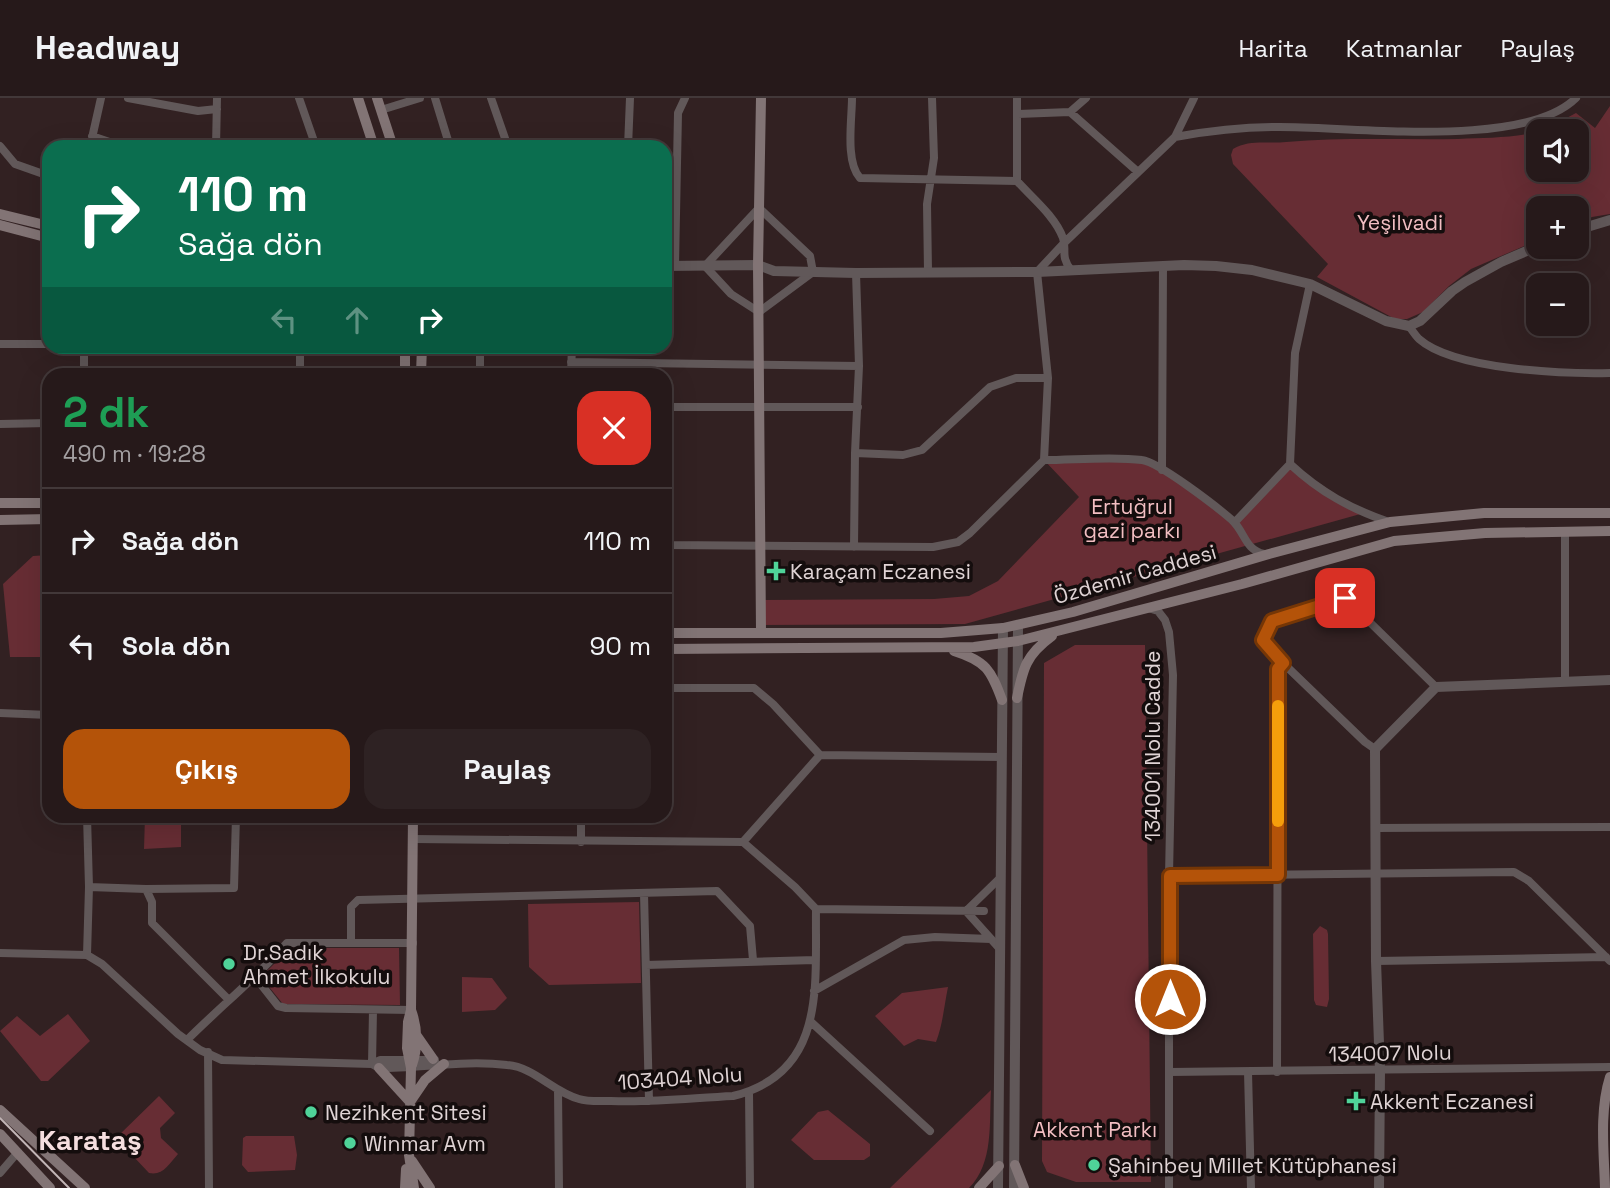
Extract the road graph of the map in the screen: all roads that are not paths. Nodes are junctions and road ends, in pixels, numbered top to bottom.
1 (101, 98) edge
2 (128, 98) edge
3 (217, 98) edge
4 (299, 98) edge
5 (358, 98) edge
6 (377, 98) edge
7 (420, 98) edge
8 (435, 98) edge
9 (491, 98) edge
10 (631, 98) edge
11 (685, 98) edge
12 (761, 98) edge
13 (852, 98) edge
14 (932, 98) edge
15 (1017, 98) edge
16 (1086, 98) edge
17 (1194, 98) edge
18 (1576, 98) edge
19 (151, 101) edge
20 (217, 110) junction
21 (381, 110) junction
22 (1070, 112) junction
23 (1018, 114) junction
24 (92, 136) junction
25 (1175, 137) junction
26 (91, 140) edge
27 (104, 140) edge
28 (216, 140) edge
29 (314, 140) edge
30 (371, 140) edge
31 (391, 140) edge
32 (448, 140) edge
33 (506, 140) edge
34 (628, 140) edge
35 (0, 146) edge
36 (1138, 172) junction
37 (42, 174) edge
38 (931, 180) junction
39 (1017, 181) junction
40 (759, 208) junction
41 (672, 214) edge
42 (676, 214) junction
43 (0, 215) edge
44 (1610, 220) edge
45 (42, 224) edge
46 (0, 225) edge
47 (1589, 226) edge
48 (42, 236) edge
49 (1065, 242) junction
50 (672, 249) edge
51 (1526, 251) edge
52 (758, 265) junction
53 (672, 266) edge
54 (705, 266) junction
55 (1163, 266) junction
56 (1071, 270) junction
57 (928, 271) junction
58 (813, 272) junction
59 (1037, 272) junction
60 (856, 273) junction
61 (1310, 284) junction
62 (760, 312) junction
63 (1409, 326) junction
64 (0, 344) edge
65 (42, 344) edge
66 (572, 354) edge
67 (571, 362) junction
68 (664, 364) junction
69 (759, 364) junction
70 (859, 366) junction
71 (571, 368) edge
72 (664, 368) edge
73 (1610, 373) edge
74 (1048, 378) junction
75 (672, 407) edge
76 (760, 407) junction
77 (858, 407) junction
78 (42, 423) edge
79 (0, 424) edge
80 (855, 453) junction
81 (1044, 460) junction
82 (1290, 464) junction
83 (1162, 470) junction
84 (0, 503) edge
85 (42, 503) edge
86 (1610, 513) edge
87 (42, 519) edge
88 (0, 520) edge
89 (1235, 522) junction
90 (1390, 522) junction
91 (1610, 531) edge
92 (1565, 532) junction
93 (1247, 544) junction
94 (672, 545) edge
95 (761, 546) junction
96 (854, 547) junction
97 (1269, 554) junction
98 (1237, 564) junction
99 (1148, 608) junction
100 (1018, 626) junction
101 (1003, 628) junction
102 (1058, 631) junction
103 (761, 632) junction
104 (672, 633) edge
105 (1018, 641) junction
106 (1004, 644) junction
107 (945, 648) junction
108 (672, 649) edge
109 (1283, 663) junction
110 (1610, 680) edge
111 (1565, 681) junction
112 (1436, 687) junction
113 (672, 688) edge
114 (1017, 698) junction
115 (1002, 700) junction
116 (0, 713) edge
117 (42, 715) edge
118 (1375, 749) junction
119 (820, 755) junction
120 (1002, 757) junction
121 (87, 823) edge
122 (236, 823) edge
123 (413, 823) edge
124 (581, 823) edge
125 (1610, 827) edge
126 (1376, 828) junction
127 (412, 839) junction
128 (581, 842) junction
129 (743, 842) junction
130 (1376, 874) junction
131 (1278, 875) junction
132 (1170, 876) junction
133 (1000, 878) junction
134 (89, 887) junction
135 (146, 889) junction
136 (644, 893) junction
137 (414, 899) junction
138 (816, 909) junction
139 (966, 911) junction
140 (984, 911) dead end
141 (991, 939) junction
142 (351, 942) junction
143 (413, 943) junction
144 (1000, 949) junction
145 (0, 953) edge
146 (87, 955) junction
147 (1608, 959) edge
148 (753, 960) junction
149 (815, 960) junction
150 (1376, 961) junction
151 (646, 965) junction
152 (256, 978) junction
153 (814, 991) junction
154 (228, 999) junction
155 (373, 1010) junction
156 (411, 1010) junction
157 (811, 1022) junction
158 (416, 1036) junction
159 (187, 1040) junction
160 (208, 1052) junction
161 (411, 1062) junction
162 (439, 1062) junction
163 (376, 1066) junction
164 (1610, 1067) edge
165 (1380, 1071) junction
166 (1170, 1072) junction
167 (1248, 1072) junction
168 (1277, 1072) junction
169 (1610, 1077) edge
170 (558, 1090) junction
171 (749, 1092) junction
172 (649, 1101) junction
173 (410, 1102) junction
174 (0, 1110) edge
175 (930, 1131) dead end
176 (0, 1134) edge
177 (18, 1152) junction
178 (409, 1156) junction
179 (1015, 1165) junction
180 (999, 1166) junction
181 (0, 1173) edge
182 (405, 1173) junction
183 (50, 1188) edge
184 (85, 1188) edge
185 (209, 1188) edge
186 (397, 1188) edge
187 (405, 1188) edge
188 (414, 1188) edge
189 (430, 1188) edge
190 (559, 1188) edge
191 (750, 1188) edge
192 (979, 1188) edge
193 (998, 1188) edge
194 (1014, 1188) edge
195 (1024, 1188) edge
196 (1170, 1188) edge
197 (1251, 1188) edge
198 (1379, 1188) edge
199 (1605, 1188) edge

1 - 24 street
2 - 19 street
3 - 20 street
4 - 29 street
5 - 30 main road
6 - 21 main road
7 - 21 street
8 - 32 street
9 - 33 street
10 - 34 street
11 - 42 street
12 - 40 main road
13 - 38 street
14 - 38 street
15 - 23 street
16 - 22 street
17 - 25 street
18 - 25 street
19 - 20 street
20 - 28 street
21 - 31 main road
22 - 23 street
22 - 36 street
23 - 39 street
24 - 26 street
24 - 27 street
25 - 36 street
35 - 37 street
36 - 49 street
38 - 39 street
38 - 57 street
39 - 49 street
40 - 52 main road
40 - 54 street
40 - 58 street
41 - 42 street
42 - 50 street
43 - 45 main road
44 - 47 street
46 - 48 main road
49 - 56 street
49 - 59 street
51 - 63 street
52 - 54 street
52 - 58 street
52 - 62 main road
53 - 54 street
54 - 62 street
55 - 56 street
55 - 61 street
55 - 83 street
56 - 59 street
57 - 59 street
57 - 60 street
58 - 60 street
58 - 62 street
59 - 74 street
60 - 70 street
61 - 63 street
61 - 82 street
62 - 69 main road
63 - 73 street
64 - 65 street
66 - 67 street
67 - 68 street
67 - 71 street
68 - 69 street
68 - 72 street
69 - 70 street
69 - 76 main road
70 - 77 street
74 - 80 street
74 - 81 street
75 - 76 street
76 - 77 street
76 - 95 main road
77 - 80 street
78 - 79 street
80 - 96 street
81 - 83 street
81 - 96 street
82 - 89 street
82 - 90 street
83 - 89 street
84 - 85 main road
86 - 90 main road, Özdemir Caddesi
87 - 88 main road
89 - 93 street
90 - 97 main road, Özdemir Caddesi
91 - 92 main road, Özdemir Caddesi
92 - 99 main road, Özdemir Caddesi
92 - 111 street
93 - 97 street
93 - 98 street
94 - 95 street
95 - 96 street
95 - 103 main road
97 - 98 main road, Özdemir Caddesi
98 - 100 main road, Özdemir Caddesi
99 - 102 main road, Özdemir Caddesi
99 - 132 street, 134001 Nolu Cadde
100 - 101 main road, Özdemir Caddesi
100 - 105 street
101 - 103 main road, Özdemir Caddesi
101 - 106 street
102 - 105 main road, Özdemir Caddesi
102 - 114 main road
103 - 104 main road, Özdemir Caddesi
105 - 106 main road, Özdemir Caddesi
105 - 114 street
106 - 107 main road, Özdemir Caddesi
106 - 115 street
107 - 108 main road, Özdemir Caddesi
107 - 115 main road
109 - 112 street
109 - 118 street
109 - 131 street
110 - 111 street
111 - 112 street
112 - 118 street
113 - 119 street
114 - 179 street
115 - 120 street
116 - 117 street
118 - 126 street
119 - 120 street
119 - 129 street
120 - 133 street
121 - 134 street
122 - 135 street
123 - 127 main road
124 - 128 street
125 - 126 street
126 - 130 street
127 - 128 street
127 - 137 main road
128 - 129 street
129 - 138 street
130 - 131 street
130 - 147 street
130 - 150 street
131 - 132 street
131 - 168 street
132 - 166 street, 134001 Nolu Cadde
133 - 139 street
133 - 144 street
134 - 135 street
134 - 146 street
135 - 154 street
136 - 137 street
136 - 148 street
136 - 151 street
137 - 142 street
137 - 143 main road
138 - 139 street
138 - 149 street, 103404 Nolu
139 - 140 street
139 - 141 street
141 - 144 street
141 - 153 street
142 - 143 street
142 - 152 street
143 - 156 main road
144 - 180 street
145 - 146 street
146 - 159 street, 103404 Nolu
147 - 150 street
148 - 149 street
148 - 151 street
149 - 153 street, 103404 Nolu
150 - 165 street
151 - 172 street
152 - 154 street
152 - 155 street
153 - 157 street, 103404 Nolu
154 - 159 street
155 - 156 street
155 - 163 street
156 - 158 main road
156 - 161 main road
157 - 171 street, 103404 Nolu
157 - 175 street
158 - 161 main road
158 - 162 main road
159 - 160 street, 103404 Nolu
160 - 163 street, 103404 Nolu
160 - 185 street
161 - 162 street, 103404 Nolu
161 - 163 street, 103404 Nolu
161 - 173 main road
162 - 170 street, 103404 Nolu
162 - 173 main road
163 - 173 main road
164 - 165 street, 134007 Nolu
165 - 168 street, 134007 Nolu
165 - 198 street
166 - 167 street, 134007 Nolu
166 - 196 street, 134001 Nolu Cadde
167 - 168 street, 134007 Nolu
167 - 197 street
169 - 199 main road
170 - 172 street, 103404 Nolu
170 - 190 street
171 - 172 street, 103404 Nolu
171 - 191 street
173 - 178 main road
174 - 184 main road
176 - 177 main road
177 - 181 street
177 - 183 main road
178 - 182 main road
178 - 188 main road
178 - 189 main road
179 - 194 street
179 - 195 main road
180 - 192 main road
180 - 193 street
182 - 186 main road
182 - 187 main road

